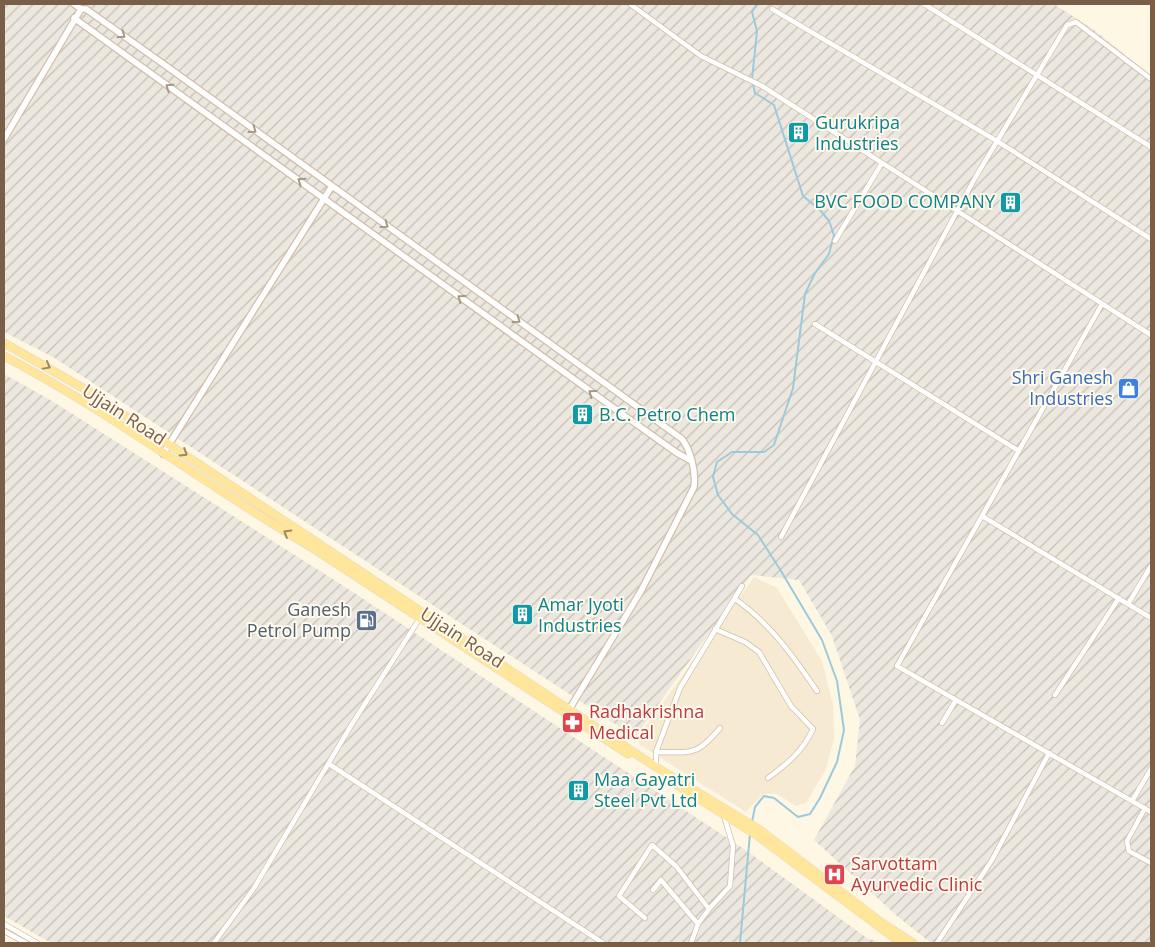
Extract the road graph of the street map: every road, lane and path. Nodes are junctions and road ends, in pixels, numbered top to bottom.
1 (74, 4) edge
2 (630, 4) edge
3 (924, 4) edge
4 (81, 9) junction
5 (772, 9) dead end
6 (74, 18) junction
7 (1037, 74) junction
8 (1151, 79) edge
9 (4, 139) edge
10 (997, 141) junction
11 (1151, 147) edge
12 (882, 163) junction
13 (332, 186) junction
14 (324, 197) junction
15 (957, 211) junction
16 (1151, 239) edge
17 (835, 241) dead end
18 (1102, 304) junction
19 (815, 324) dead end
20 (1151, 335) edge
21 (4, 343) edge
22 (4, 356) edge
23 (876, 362) junction
24 (170, 444) junction
25 (1019, 450) junction
26 (164, 454) junction
27 (690, 460) junction
28 (982, 516) junction
29 (781, 537) dead end
30 (1151, 566) edge
31 (742, 586) dead end
32 (1119, 598) junction
33 (735, 599) junction
34 (1128, 604) junction
35 (422, 616) junction
36 (1151, 618) edge
37 (715, 629) junction
38 (817, 691) dead end
39 (1055, 695) dead end
40 (956, 700) junction
41 (568, 712) junction
42 (942, 723) dead end
43 (720, 728) dead end
44 (656, 752) junction
45 (1049, 753) junction
46 (330, 764) junction
47 (656, 767) junction
48 (1151, 769) edge
49 (768, 778) dead end
50 (1132, 801) junction
51 (1145, 808) junction
52 (1151, 812) edge
53 (724, 814) junction
54 (742, 821) junction
55 (757, 832) junction
56 (1151, 863) edge
57 (653, 890) dead end
58 (709, 909) junction
59 (645, 918) dead end
60 (4, 924) edge
61 (698, 924) junction
62 (4, 931) edge
63 (26, 943) edge
64 (38, 943) edge
65 (214, 943) edge
66 (603, 943) edge
67 (691, 943) edge
68 (901, 943) edge
69 (914, 943) edge
70 (937, 943) edge

1 - 4 street
2 - 12 street
3 - 7 street
4 - 6 street
4 -> 13 street
5 - 10 street
6 - 9 street
14 -> 6 street
7 - 8 street
7 - 10 street
7 - 11 street
10 - 15 street
10 - 16 street
12 - 15 street
12 - 17 street
13 - 14 street
13 -> 27 street
14 - 24 street
27 -> 14 street
15 - 18 street
15 - 23 street
18 - 20 street
18 - 25 street
19 - 23 street
21 -> 24 main road, Ujjain Road
22 - 26 main road, Ujjain Road
23 - 25 street
23 - 29 street
24 - 26 street
24 -> 35 main road, Ujjain Road
25 - 28 street
35 -> 26 main road, Ujjain Road
27 - 41 street
28 - 32 street
28 - 40 street
30 - 34 street
31 - 33 street
32 - 34 street
32 - 39 street
33 - 37 street
33 - 38 street
34 - 36 street
35 - 41 main road, Ujjain Road
35 - 46 street
37 - 44 street
37 - 49 street
40 - 42 street
40 - 45 street
41 - 47 main road, Ujjain Road
41 - 53 main road, Ujjain Road
43 - 44 street
44 - 47 street
45 - 50 street
45 - 70 street
46 - 65 street
46 - 66 street
47 - 54 main road, Ujjain Road
48 - 50 street
50 - 51 street
51 - 52 street
51 - 56 street
53 - 54 main road, Ujjain Road
53 - 58 street
54 - 55 main road, Ujjain Road
55 - 68 main road, Ujjain Road
55 - 69 main road, Ujjain Road
57 - 61 street
58 - 59 street
58 - 61 street
60 - 64 street
61 - 67 street
62 - 63 street

